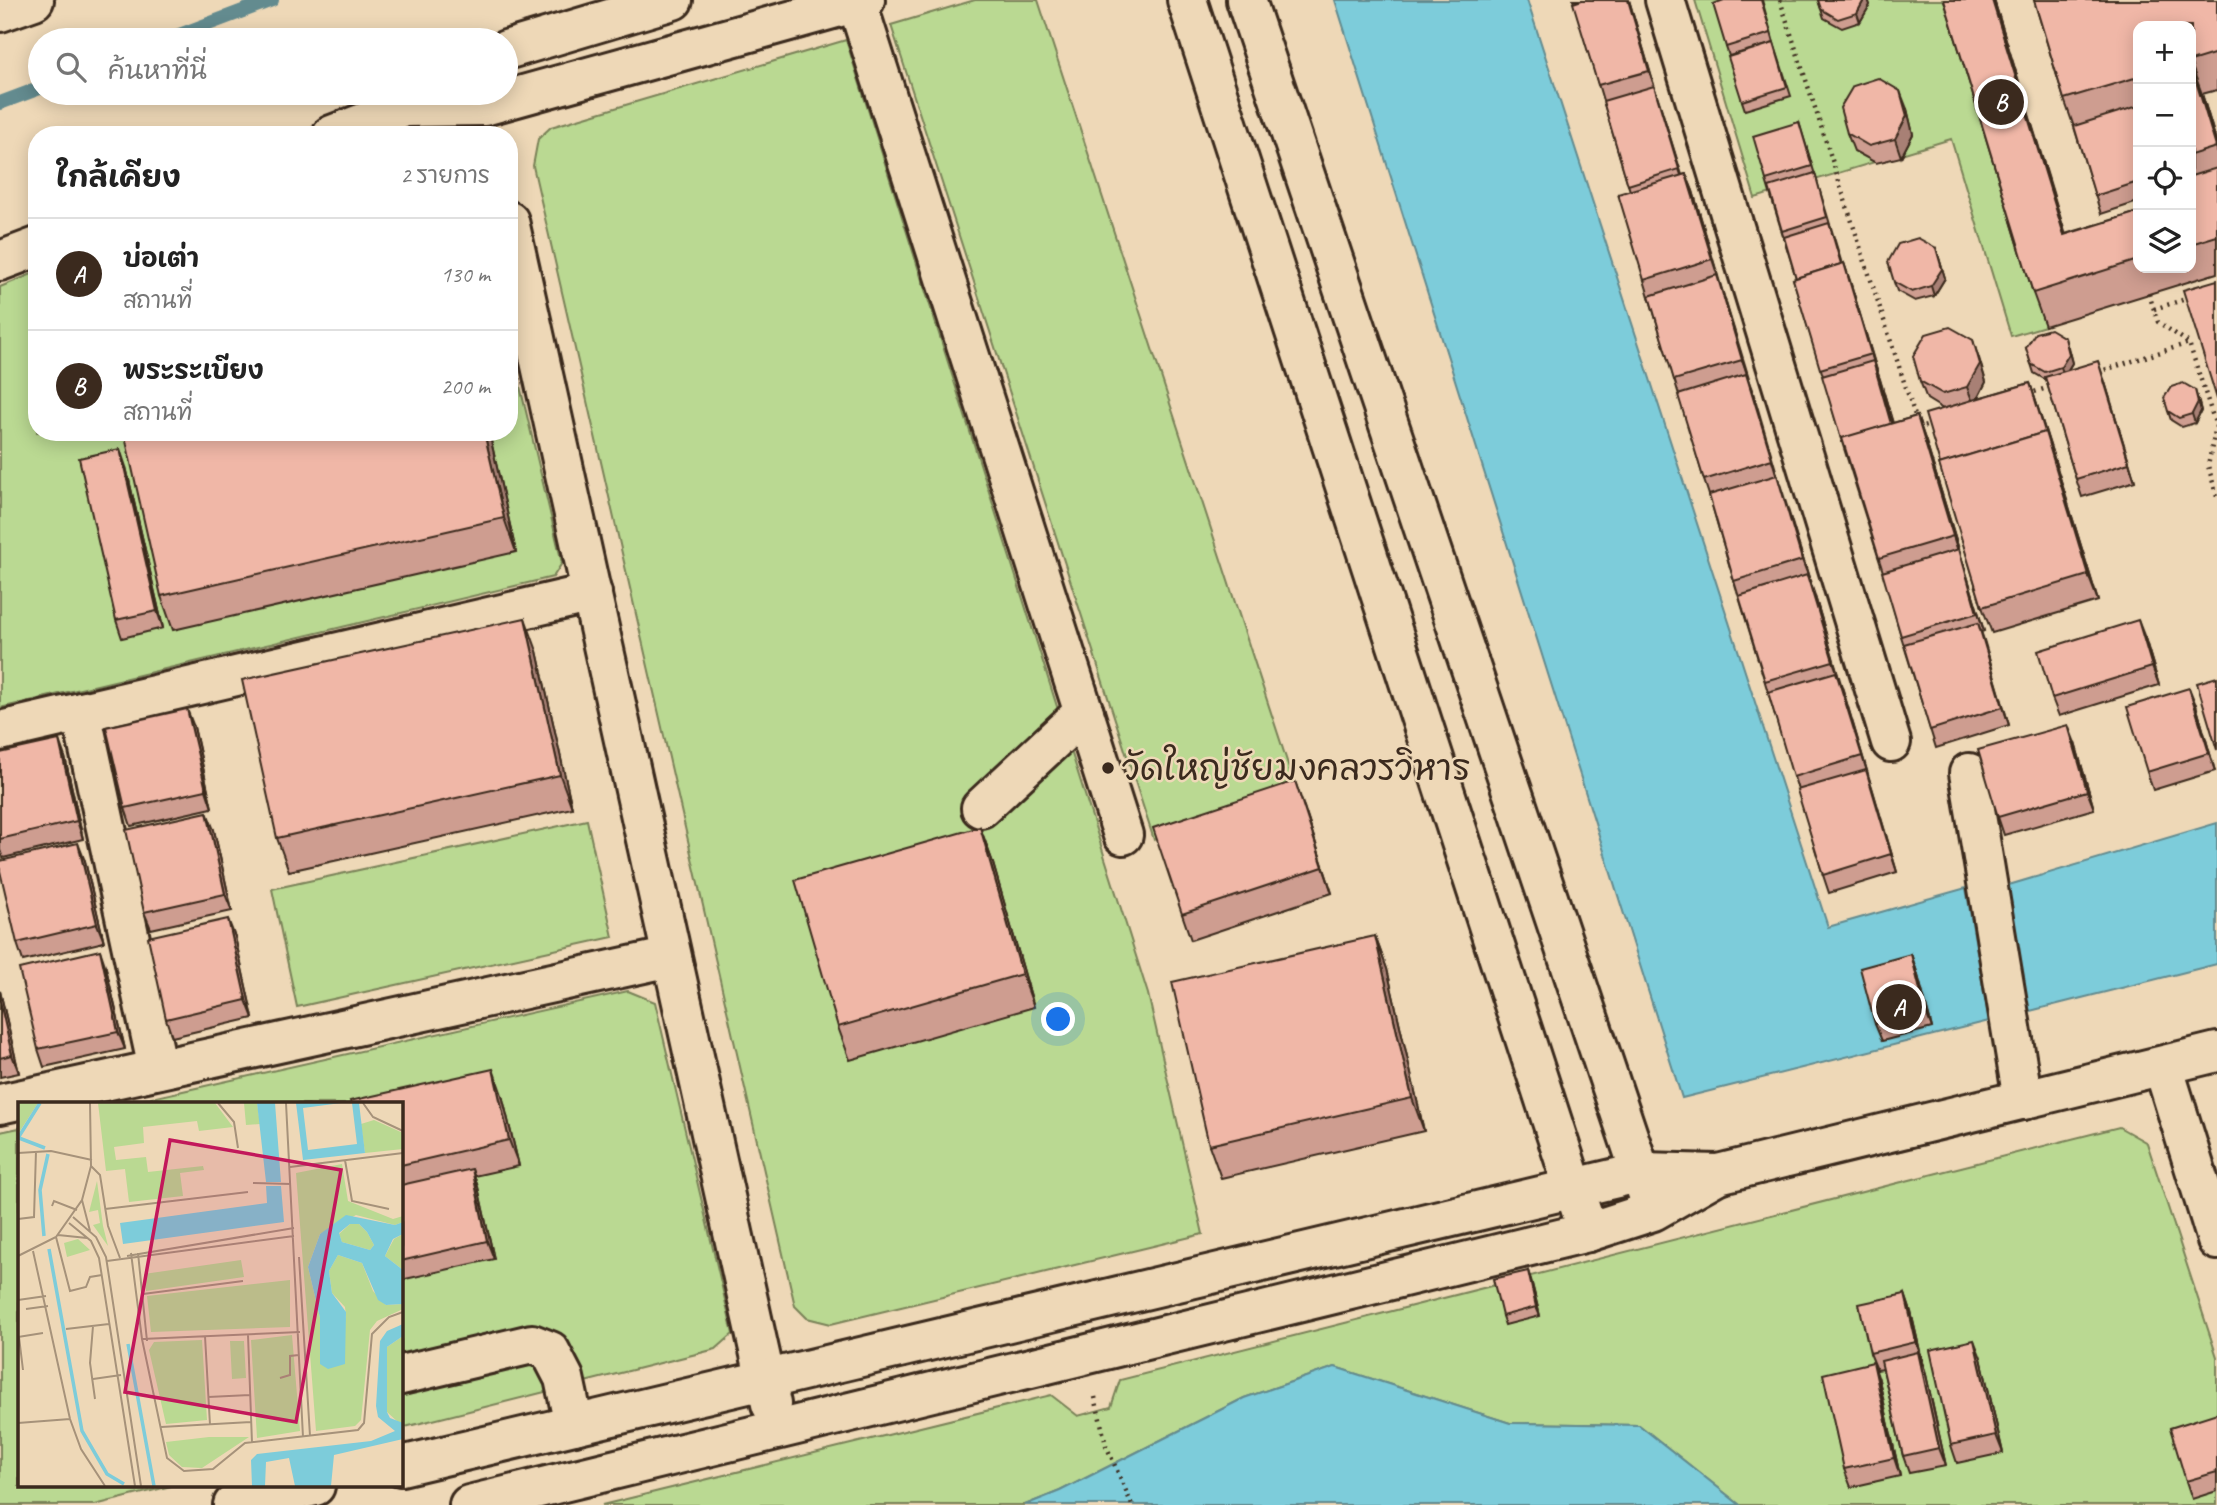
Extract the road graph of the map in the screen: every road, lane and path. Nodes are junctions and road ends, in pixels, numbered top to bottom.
1 (34, 0) edge
2 (673, 0) edge
3 (1187, 0) edge
4 (1246, 0) edge
5 (1665, 0) edge
6 (1780, 0) edge
7 (861, 1) edge
8 (0, 12) edge
9 (518, 46) edge
10 (518, 101) edge
11 (403, 105) edge
12 (447, 105) edge
13 (506, 105) edge
14 (485, 111) edge
15 (353, 126) edge
16 (28, 250) edge
17 (0, 261) edge
18 (518, 261) edge
19 (2149, 293) dead end
20 (2192, 297) edge
21 (2154, 309) junction
22 (2189, 343) junction
23 (2086, 375) edge
24 (2061, 384) edge
25 (2022, 396) edge
26 (1945, 420) edge
27 (2217, 496) edge
28 (592, 593) junction
29 (81, 712) junction
30 (1084, 712) junction
31 (0, 731) edge
32 (1891, 742) dead end
33 (1969, 773) dead end
34 (981, 808) dead end
35 (1123, 835) dead end
36 (671, 957) junction
37 (2217, 1052) edge
38 (2163, 1066) junction
39 (158, 1069) junction
40 (2023, 1100) junction
41 (0, 1104) edge
42 (1642, 1172) junction
43 (1718, 1174) junction
44 (1574, 1188) junction
45 (1653, 1211) junction
46 (1588, 1232) junction
47 (2217, 1240) edge
48 (1073, 1307) junction
49 (1086, 1355) junction
50 (402, 1375) edge
51 (765, 1379) junction
52 (574, 1425) junction
53 (776, 1430) junction
54 (402, 1465) edge
55 (306, 1488) edge
56 (233, 1505) edge
57 (469, 1505) edge
58 (1132, 1505) edge

1 - 8 street
2 - 9 street
3 - 44 street
4 - 42 street
5 - 32 street
6 - 26 path
7 - 10 street
7 - 30 street
11 - 15 street
12 - 14 street
13 - 14 street
16 - 17 street
18 - 28 street
19 - 21 path
20 - 21 path
21 - 22 path
22 - 23 path
22 - 27 path
24 - 25 path
28 - 29 street
28 - 36 street
29 - 31 street
29 - 39 street
30 - 34 street
30 - 35 street
33 - 40 street
36 - 39 street
36 - 51 street
37 - 38 street
38 - 40 street
38 - 47 street
39 - 41 street
40 - 43 street
42 - 43 street
42 - 44 street
42 - 45 street
43 - 45 street
44 - 46 street
44 - 48 street
45 - 46 street
46 - 49 street
48 - 49 street
48 - 51 street
49 - 53 street
49 - 58 path
50 - 52 street
51 - 52 street
51 - 53 street
52 - 54 street
53 - 57 street
55 - 56 street

